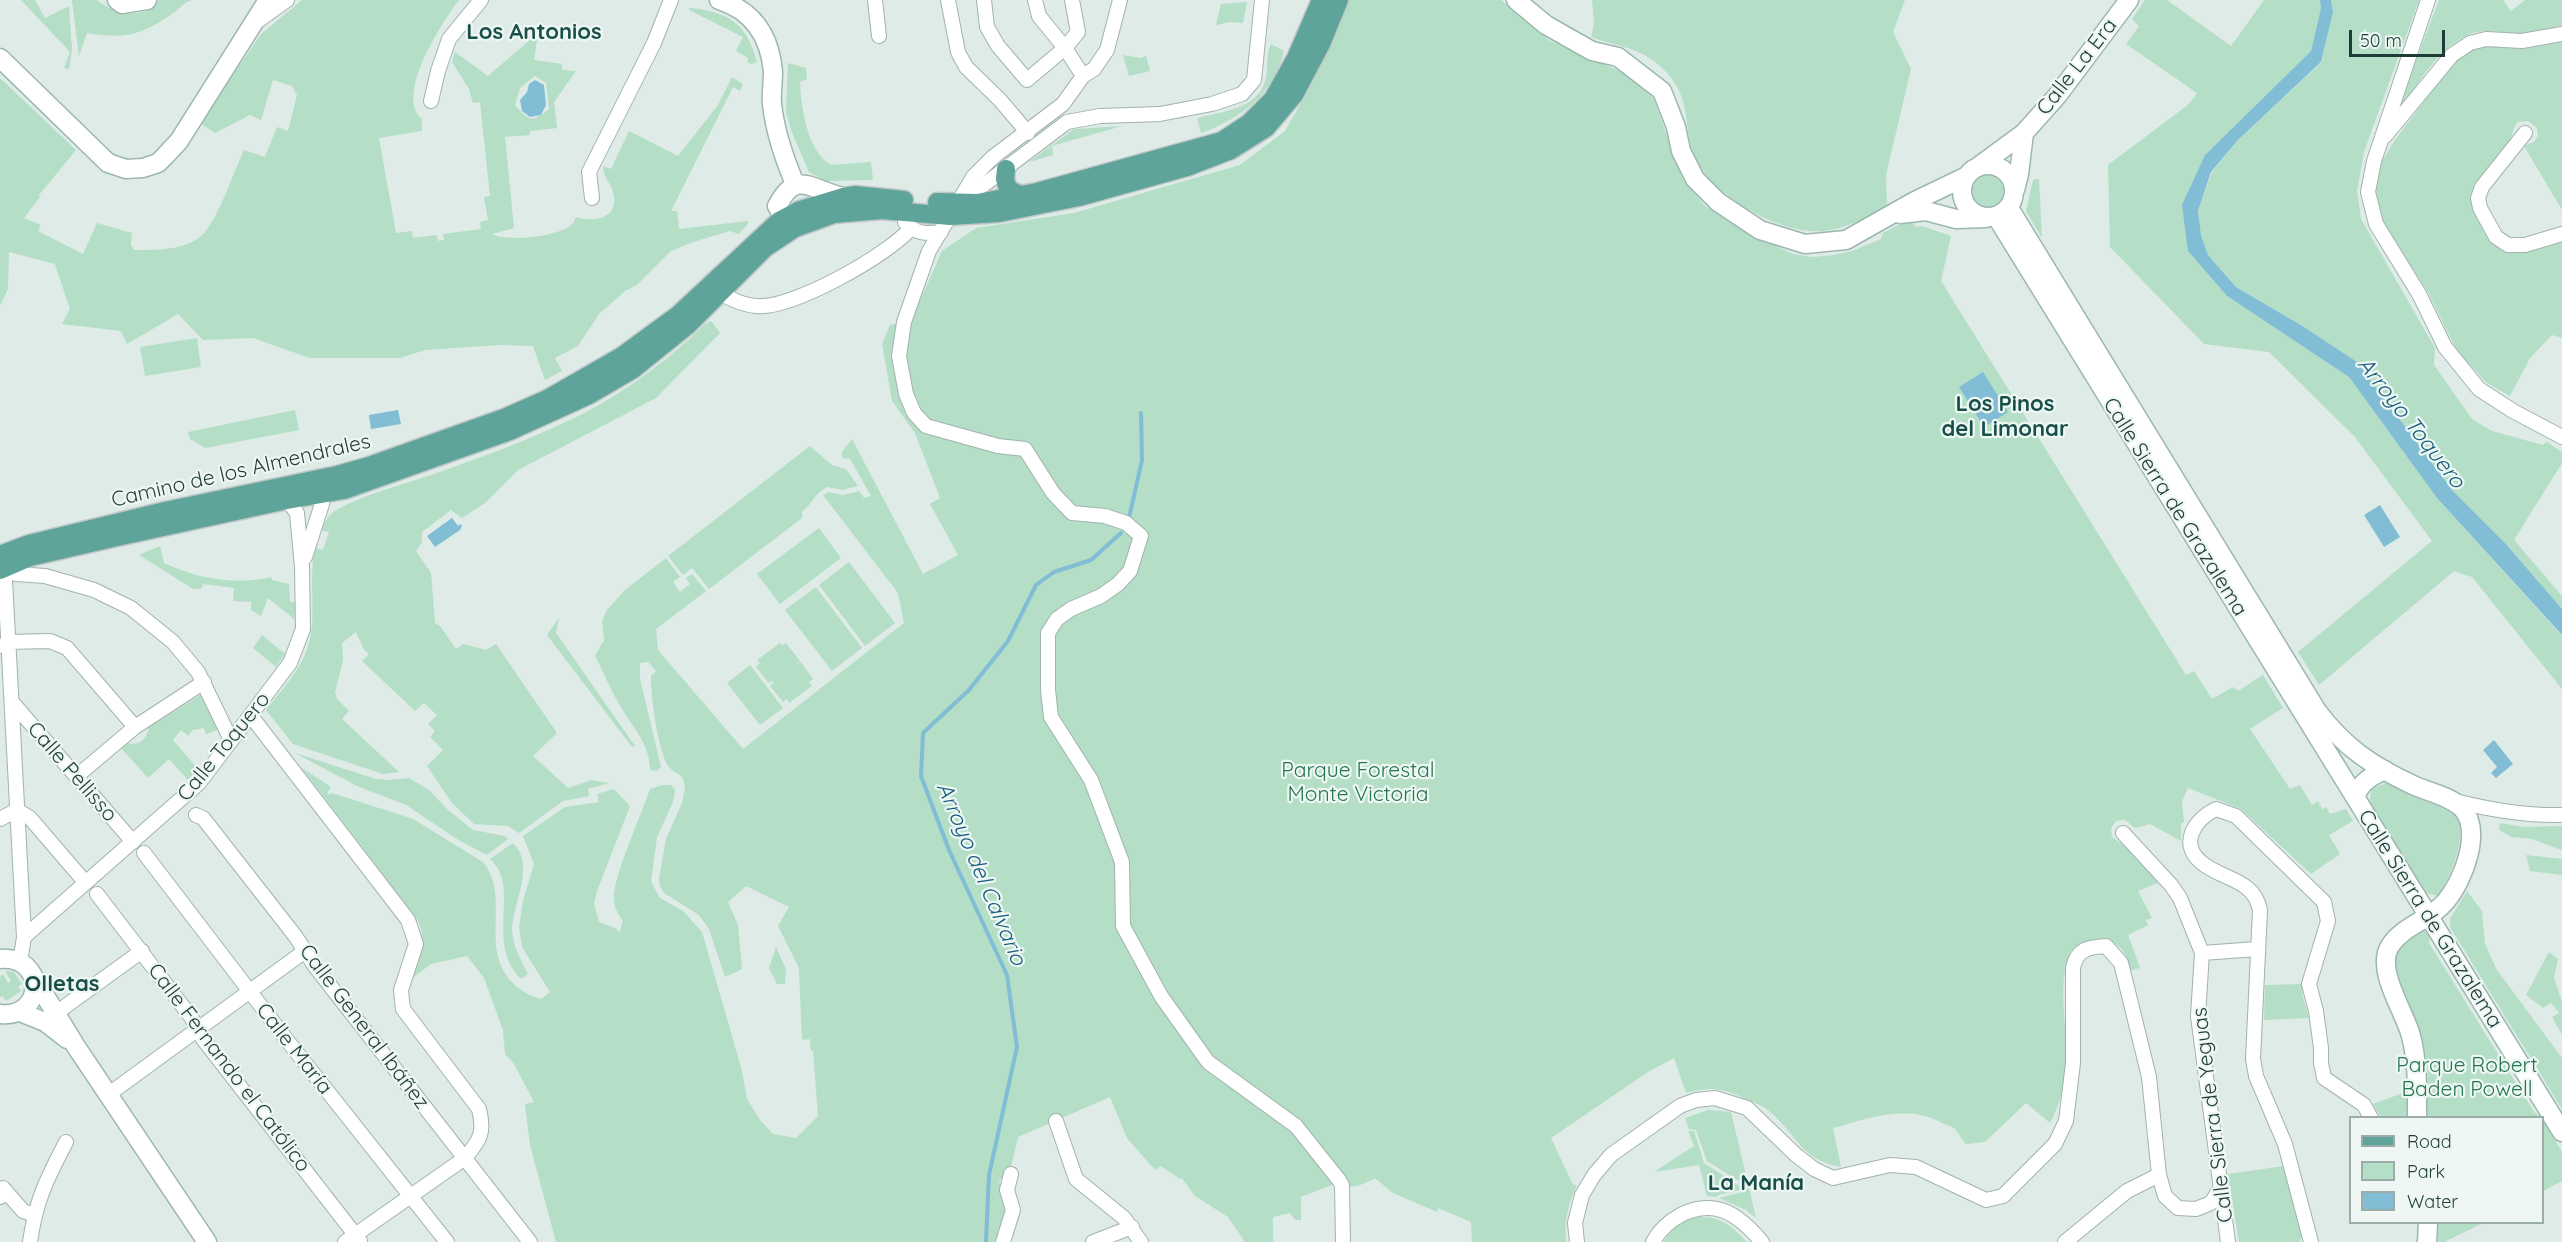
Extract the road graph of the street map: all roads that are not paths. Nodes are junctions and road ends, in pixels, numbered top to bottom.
1 (117, 0) edge
2 (147, 0) edge
3 (268, 0) edge
4 (287, 0) edge
5 (481, 0) edge
6 (672, 0) edge
7 (719, 0) edge
8 (875, 0) edge
9 (948, 0) edge
10 (984, 0) edge
11 (1035, 0) edge
12 (1072, 0) edge
13 (1120, 0) edge
14 (1262, 0) edge
15 (1321, 0) edge
16 (1339, 0) edge
17 (1516, 0) edge
18 (2129, 0) edge
19 (2428, 0) edge
20 (252, 25) junction
21 (2562, 34) edge
22 (879, 36) dead end
23 (1065, 48) junction
24 (0, 58) edge
25 (1083, 76) junction
26 (431, 101) dead end
27 (1028, 133) junction
28 (2525, 133) dead end
29 (2024, 134) junction
30 (2378, 144) junction
31 (1006, 169) junction
32 (1973, 171) junction
33 (795, 184) junction
34 (2015, 190) junction
35 (1020, 195) junction
36 (843, 197) junction
37 (592, 198) dead end
38 (957, 204) junction
39 (895, 211) junction
40 (1893, 214) junction
41 (1998, 214) junction
42 (789, 223) junction
43 (910, 229) junction
44 (941, 232) junction
45 (2562, 234) edge
46 (722, 294) junction
47 (2562, 437) edge
48 (321, 494) junction
49 (292, 506) junction
50 (0, 565) edge
51 (302, 567) junction
52 (4, 644) edge
53 (204, 682) junction
54 (12, 702) junction
55 (222, 718) junction
56 (247, 720) junction
57 (135, 727) junction
58 (6, 732) edge
59 (231, 740) junction
60 (2385, 770) junction
61 (77, 776) junction
62 (2355, 797) junction
63 (2452, 801) junction
64 (17, 810) junction
65 (2498, 812) junction
66 (196, 815) dead end
67 (2562, 815) edge
68 (0, 819) edge
69 (2123, 832) dead end
70 (2471, 836) junction
71 (133, 842) junction
72 (144, 853) dead end
73 (85, 882) junction
74 (97, 894) dead end
75 (2428, 916) junction
76 (24, 937) junction
77 (0, 944) edge
78 (2258, 949) junction
79 (142, 951) junction
80 (305, 951) junction
81 (2202, 953) junction
82 (16, 963) edge
83 (249, 992) junction
84 (20, 1012) junction
85 (56, 1013) junction
86 (0, 1014) edge
87 (197, 1030) junction
88 (75, 1045) junction
89 (109, 1094) junction
90 (2370, 1116) edge
91 (2417, 1116) edge
92 (1056, 1121) dead end
93 (2562, 1132) edge
94 (66, 1142) dead end
95 (465, 1158) junction
96 (1011, 1174) dead end
97 (2159, 1175) junction
98 (2220, 1189) junction
99 (0, 1197) edge
100 (411, 1197) junction
101 (34, 1215) junction
102 (2428, 1224) edge
103 (1132, 1227) junction
104 (354, 1240) edge
105 (30, 1242) edge
106 (207, 1242) edge
107 (447, 1242) edge
108 (530, 1242) edge
109 (1003, 1242) edge
110 (1093, 1242) edge
111 (1141, 1242) edge
112 (1343, 1242) edge
113 (1578, 1242) edge
114 (1653, 1242) edge
115 (1762, 1242) edge
116 (2065, 1242) edge
117 (2228, 1242) edge
118 (2311, 1242) edge
119 (2427, 1242) edge

1 - 2 street
3 - 20 street
4 - 20 street
5 - 26 street
6 - 37 street
7 - 33 street
8 - 22 street
9 - 27 street
10 - 23 street
11 - 23 street
12 - 23 street
13 - 25 street
14 - 31 street
15 - 35 main road, Camino de los Almendrales
16 - 38 main road, Camino de los Almendrales
17 - 40 street
18 - 29 street, Calle La Era
19 - 30 street
20 - 24 street
21 - 30 street
23 - 25 street
25 - 27 street
27 - 38 street
28 - 45 street
29 - 32 street, Calle La Era
29 - 34 street
30 - 47 street
31 - 35 main road
31 - 38 street
32 - 34 street
32 - 40 street, Calle La Era
32 - 41 street
33 - 36 street
33 - 42 street
34 - 41 street
35 - 38 main road, Camino de los Almendrales
36 - 38 main road, Camino de los Almendrales
36 - 42 main road, Camino de los Almendrales
38 - 39 main road, Camino de los Almendrales
38 - 44 street
39 - 42 main road, Camino de los Almendrales
39 - 43 street
40 - 41 street
41 - 60 street, Calle Sierra de Grazalema
41 - 62 street, Calle Sierra de Grazalema
42 - 46 main road, Camino de los Almendrales
42 - 48 main road, Camino de los Almendrales
43 - 44 street
43 - 46 street
44 - 112 street
46 - 48 main road, Camino de los Almendrales
48 - 49 main road, Camino de los Almendrales
48 - 50 main road, Camino de los Almendrales
48 - 51 street, Calle Toquero
49 - 50 main road, Camino de los Almendrales
49 - 51 street, Calle Toquero
50 - 52 street
50 - 53 street
51 - 56 street, Calle Toquero
52 - 54 street
52 - 57 street
53 - 55 street
53 - 57 street
54 - 58 street
54 - 61 street, Calle Pellisso
55 - 56 street
55 - 59 street
56 - 59 street, Calle Toquero
56 - 95 street
57 - 61 street
58 - 64 street
59 - 71 street, Calle Toquero
60 - 62 street, Calle Sierra de Grazalema
60 - 63 street, Calle Sierra de Grazalema
61 - 71 street, Calle Pellisso
62 - 75 street, Calle Sierra de Grazalema
63 - 65 street
63 - 70 street
64 - 68 street
64 - 73 street
64 - 76 street
65 - 67 street
65 - 70 street
66 - 80 street, Calle General Ibáñez
69 - 81 street
70 - 75 street
71 - 73 street, Calle Toquero
72 - 83 street, Calle María
73 - 76 street, Calle Toquero
74 - 79 street, Calle Fernando el Católico
75 - 91 street
75 - 93 street, Calle Sierra de Grazalema
76 - 82 street
77 - 82 street
78 - 81 street
78 - 90 street
78 - 118 street
79 - 85 street
79 - 87 street, Calle Fernando el Católico
80 - 83 street
80 - 95 street, Calle General Ibáñez
81 - 98 street, Calle Sierra de Yeguas
82 - 84 street
82 - 85 street
83 - 87 street
83 - 100 street, Calle María
84 - 86 street
84 - 88 street
85 - 88 street
87 - 89 street
87 - 104 street, Calle Fernando el Católico
88 - 89 street
89 - 106 street
92 - 103 street
94 - 101 street
95 - 100 street
95 - 108 street, Calle General Ibáñez
96 - 109 street
97 - 98 street
97 - 113 street
97 - 116 street
98 - 117 street, Calle Sierra de Yeguas
99 - 101 street
100 - 104 street
100 - 107 street, Calle María
101 - 105 street
102 - 119 street
103 - 110 street
103 - 111 street
114 - 115 street

